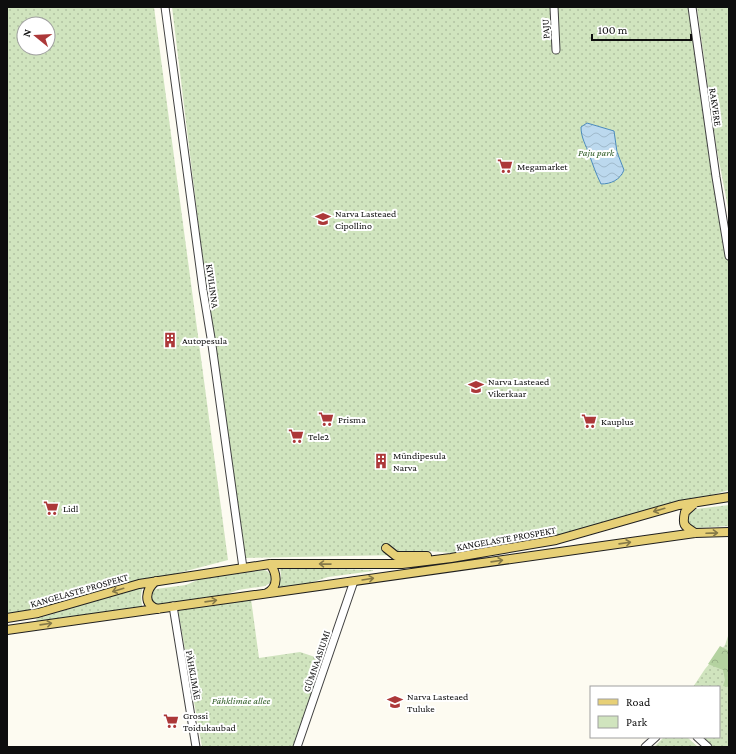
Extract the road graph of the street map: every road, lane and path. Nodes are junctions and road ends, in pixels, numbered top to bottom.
1 (165, 7) edge
2 (554, 7) edge
3 (692, 7) edge
4 (556, 50) dead end
5 (729, 256) edge
6 (729, 497) edge
7 (697, 502) junction
8 (729, 532) edge
9 (695, 533) junction
10 (386, 548) dead end
11 (452, 558) junction
12 (270, 564) junction
13 (386, 564) junction
14 (243, 568) junction
15 (385, 576) junction
16 (156, 581) junction
17 (354, 581) junction
18 (266, 594) junction
19 (173, 606) junction
20 (158, 608) junction
21 (7, 618) edge
22 (7, 630) edge
23 (655, 738) edge
24 (698, 738) edge
25 (196, 747) edge
26 (298, 747) edge
27 (645, 747) edge
28 (708, 747) edge

1 - 14 street, KIVILINNA
2 - 4 street, PAJU
3 - 5 street, RAKVERE
6 - 7 main road, KANGELASTE PROSPEKT
7 - 9 main road
7 -> 11 main road, KANGELASTE PROSPEKT
9 -> 8 main road, KANGELASTE PROSPEKT
15 -> 9 main road, KANGELASTE PROSPEKT
10 - 11 main road
11 - 13 main road, KANGELASTE PROSPEKT
13 -> 12 main road, KANGELASTE PROSPEKT
12 - 14 main road, KANGELASTE PROSPEKT
12 - 18 main road
13 - 15 main road
14 - 16 main road, KANGELASTE PROSPEKT
17 -> 15 main road, KANGELASTE PROSPEKT
16 - 20 main road
16 -> 21 main road, KANGELASTE PROSPEKT
17 - 18 main road, KANGELASTE PROSPEKT
17 - 26 street, GÜMNAASIUMI
19 -> 18 main road, KANGELASTE PROSPEKT
19 - 20 main road, KANGELASTE PROSPEKT
19 - 25 street, PÄHKLIMÄE
22 -> 20 main road, KANGELASTE PROSPEKT
23 - 27 street
24 - 28 street

